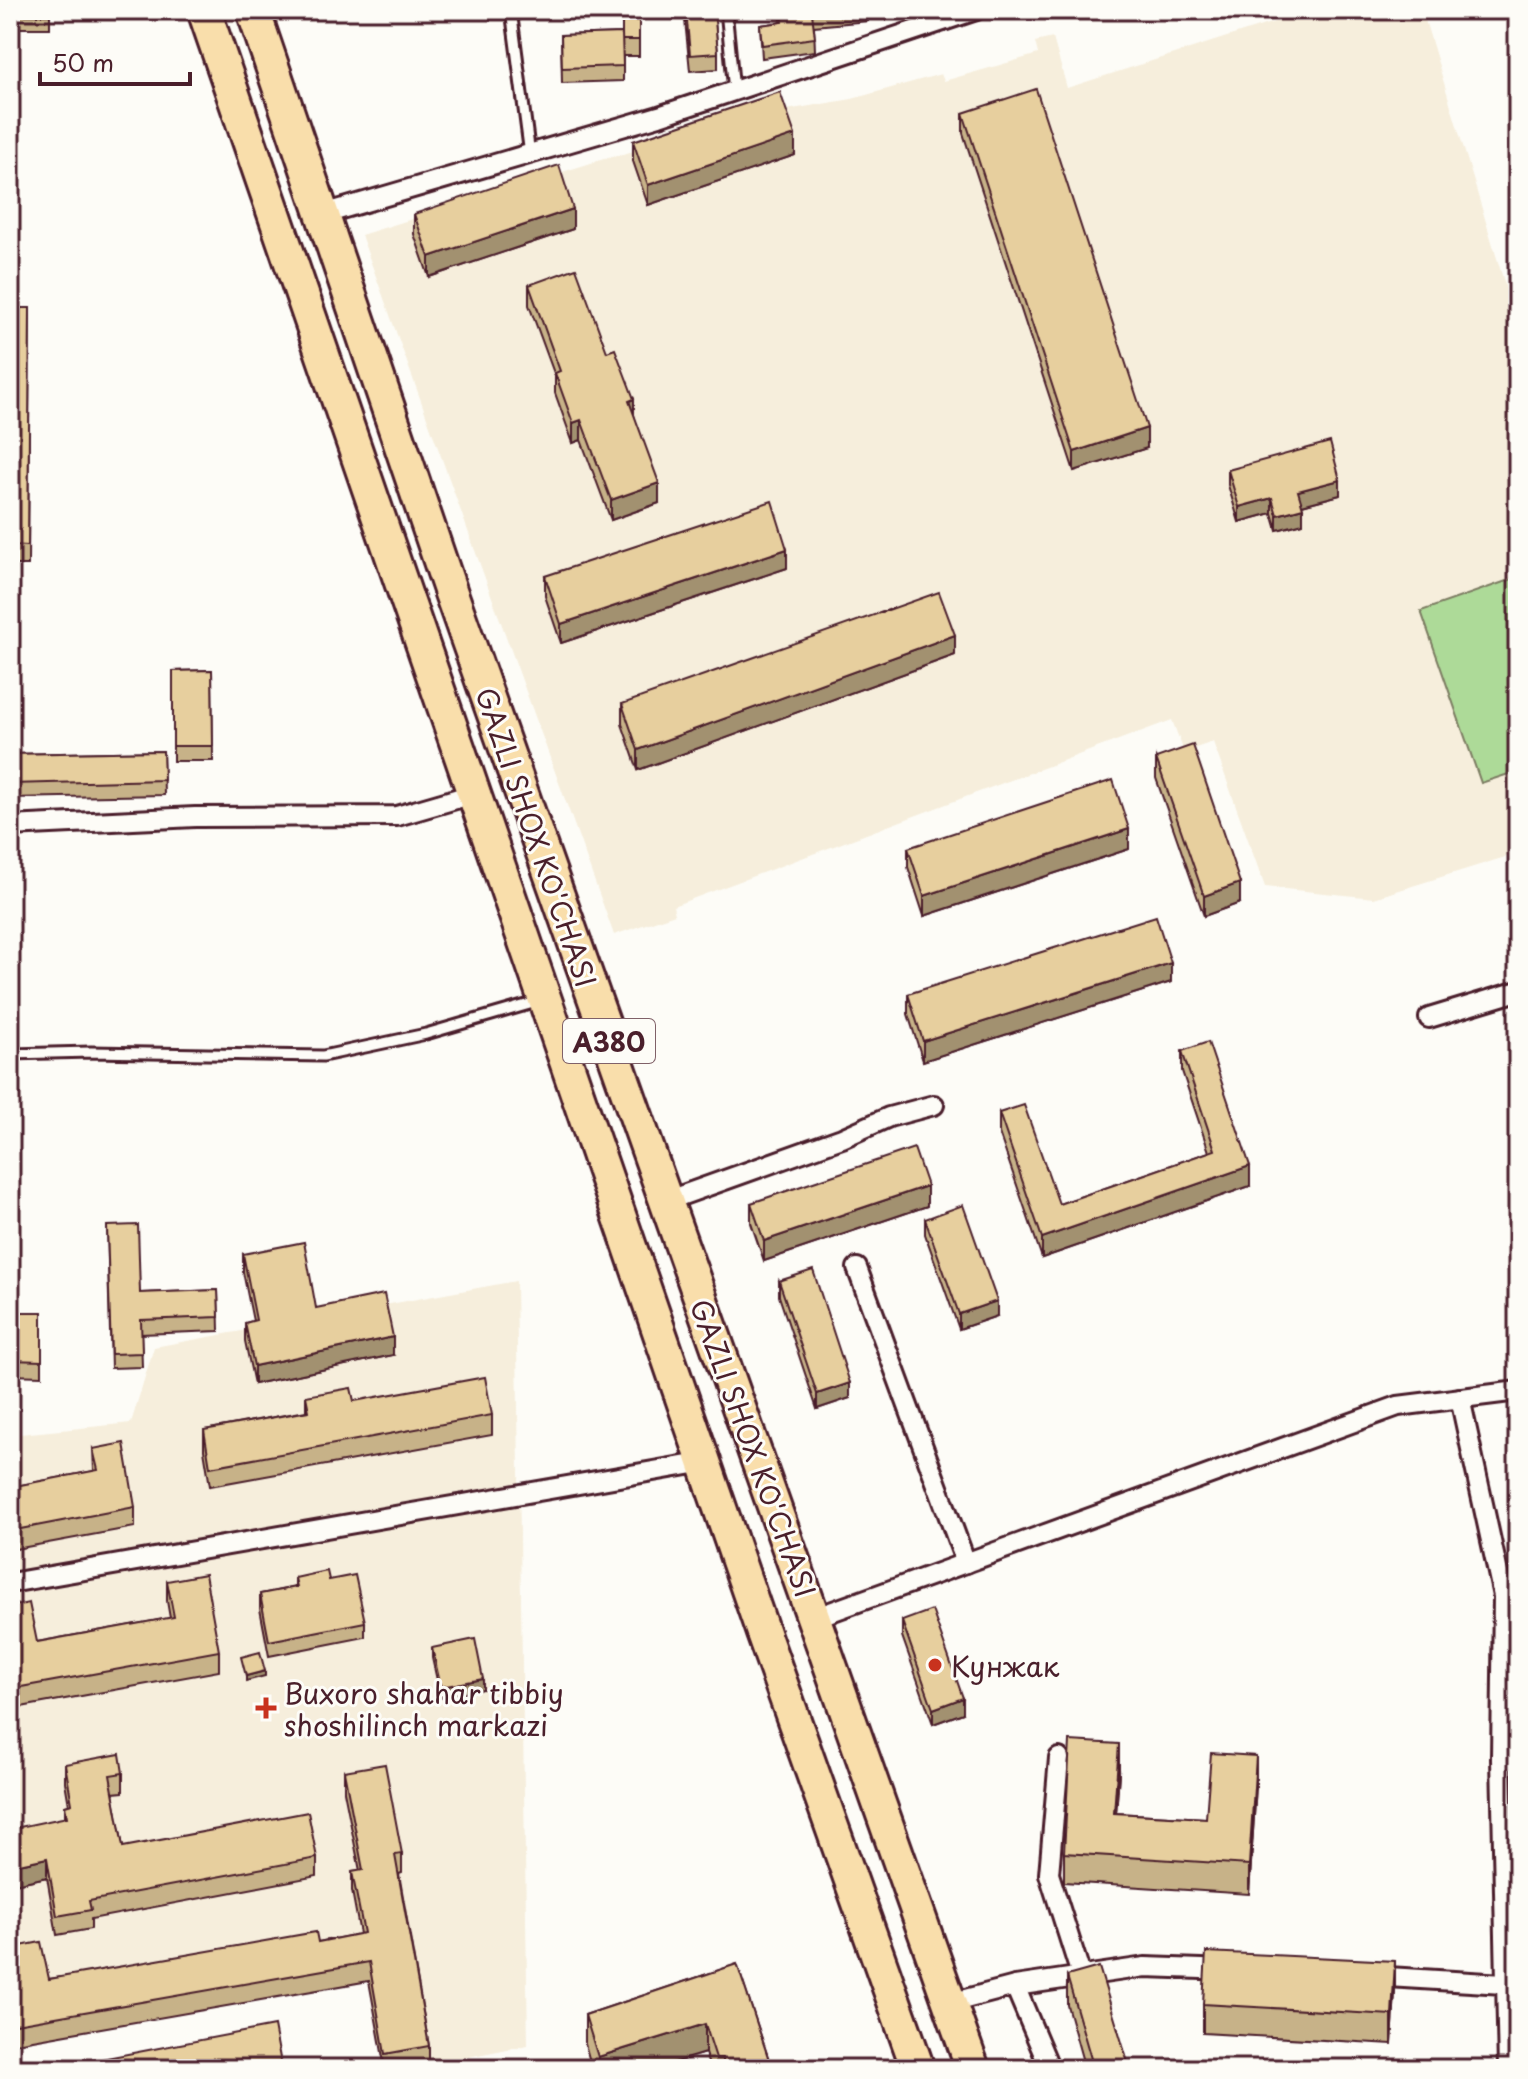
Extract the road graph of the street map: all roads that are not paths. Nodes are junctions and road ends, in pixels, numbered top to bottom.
1 (204, 10) edge
2 (253, 10) edge
3 (511, 10) edge
4 (726, 10) edge
5 (976, 10) edge
6 (734, 91) junction
7 (530, 155) junction
8 (324, 214) junction
9 (473, 794) junction
10 (10, 826) edge
11 (1518, 991) edge
12 (545, 1000) junction
13 (1429, 1018) dead end
14 (10, 1054) edge
15 (934, 1105) dead end
16 (666, 1201) junction
17 (857, 1268) dead end
18 (1518, 1391) edge
19 (1460, 1398) junction
20 (705, 1462) junction
21 (966, 1563) junction
22 (10, 1583) edge
23 (814, 1618) junction
24 (1059, 1758) dead end
25 (1509, 1759) edge
26 (1251, 1970) edge
27 (1081, 1975) junction
28 (1356, 1975) edge
29 (1504, 1984) junction
30 (1015, 1986) junction
31 (950, 2003) junction
32 (918, 2069) edge
33 (973, 2069) edge
34 (1050, 2069) edge
35 (1508, 2069) edge

1 - 9 highway, GAZLI SHOX KO'CHASI / A380
2 - 8 highway, GAZLI SHOX KO'CHASI / A380
3 - 7 lane
4 - 6 lane
5 - 6 street
6 - 7 street
7 - 8 street
8 - 16 highway, GAZLI SHOX KO'CHASI / A380
9 - 10 street
9 - 12 highway, GAZLI SHOX KO'CHASI / A380
11 - 13 street
12 - 14 lane
12 - 20 highway, GAZLI SHOX KO'CHASI / A380
15 - 16 street
16 - 23 highway, GAZLI SHOX KO'CHASI / A380
17 - 21 street
18 - 19 street
19 - 21 street
19 - 25 street
20 - 22 street
20 - 32 highway, GAZLI SHOX KO'CHASI / A380
21 - 23 street
23 - 31 highway, GAZLI SHOX KO'CHASI / A380
24 - 27 street
25 - 29 street
26 - 27 street
27 - 30 street
28 - 29 street
29 - 35 street
30 - 31 street
30 - 34 street
31 - 33 highway, GAZLI SHOX KO'CHASI / A380

